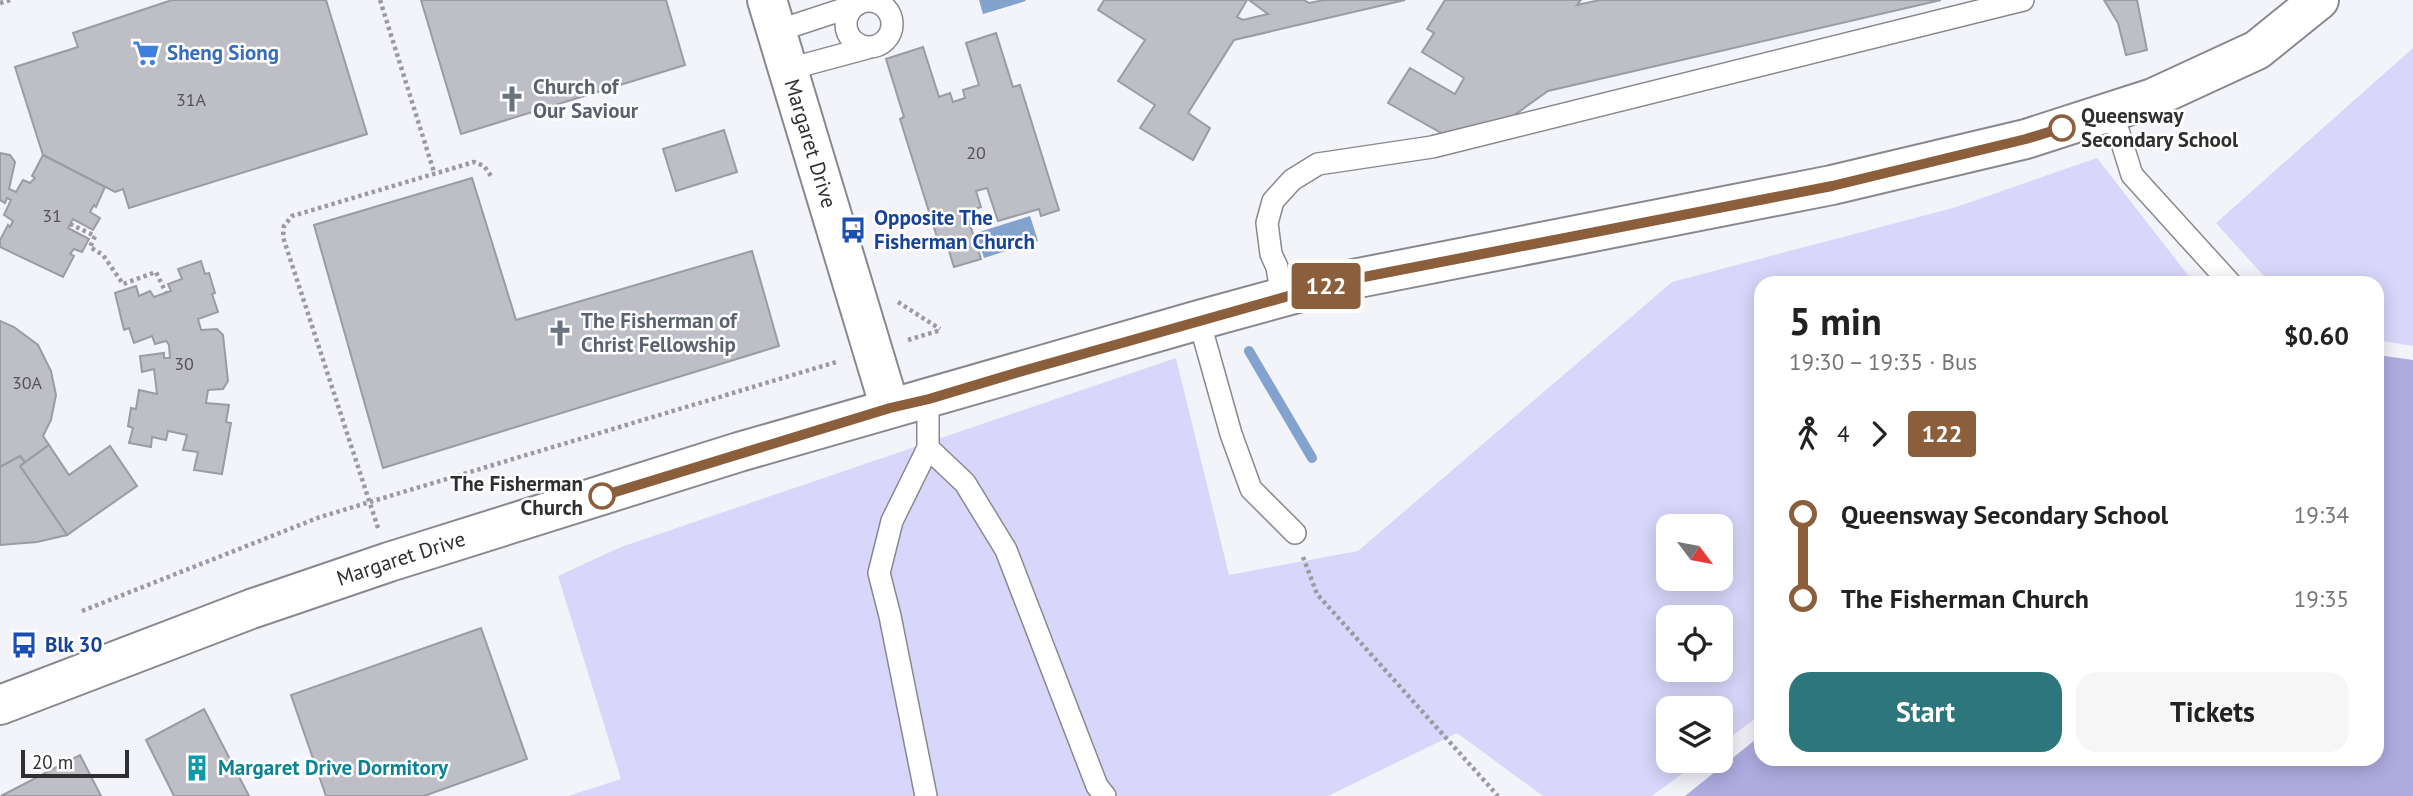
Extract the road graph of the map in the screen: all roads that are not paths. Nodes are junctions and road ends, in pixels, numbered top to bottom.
1 (2022, 0) edge
2 (2319, 0) edge
3 (856, 5) junction
4 (772, 16) edge
5 (867, 48) junction
6 (789, 69) junction
7 (2112, 111) junction
8 (2224, 276) edge
9 (1282, 298) junction
10 (1199, 320) junction
11 (929, 399) junction
12 (890, 408) junction
13 (928, 448) junction
14 (1295, 533) road end
15 (0, 705) edge
16 (926, 796) edge
17 (1105, 796) edge

1 - 9 lane
2 - 7 street, Margaret Drive
3 - 4 lane
3 - 5 lane
3 - 5 lane
4 - 6 street, Margaret Drive
5 - 6 lane
6 - 12 street, Margaret Drive
7 - 8 lane
7 - 9 street, Margaret Drive
9 - 10 street, Margaret Drive
10 - 11 street, Margaret Drive
10 - 14 lane
11 - 12 street, Margaret Drive
11 - 13 lane
12 - 15 street, Margaret Drive
13 - 16 lane
13 - 17 lane

